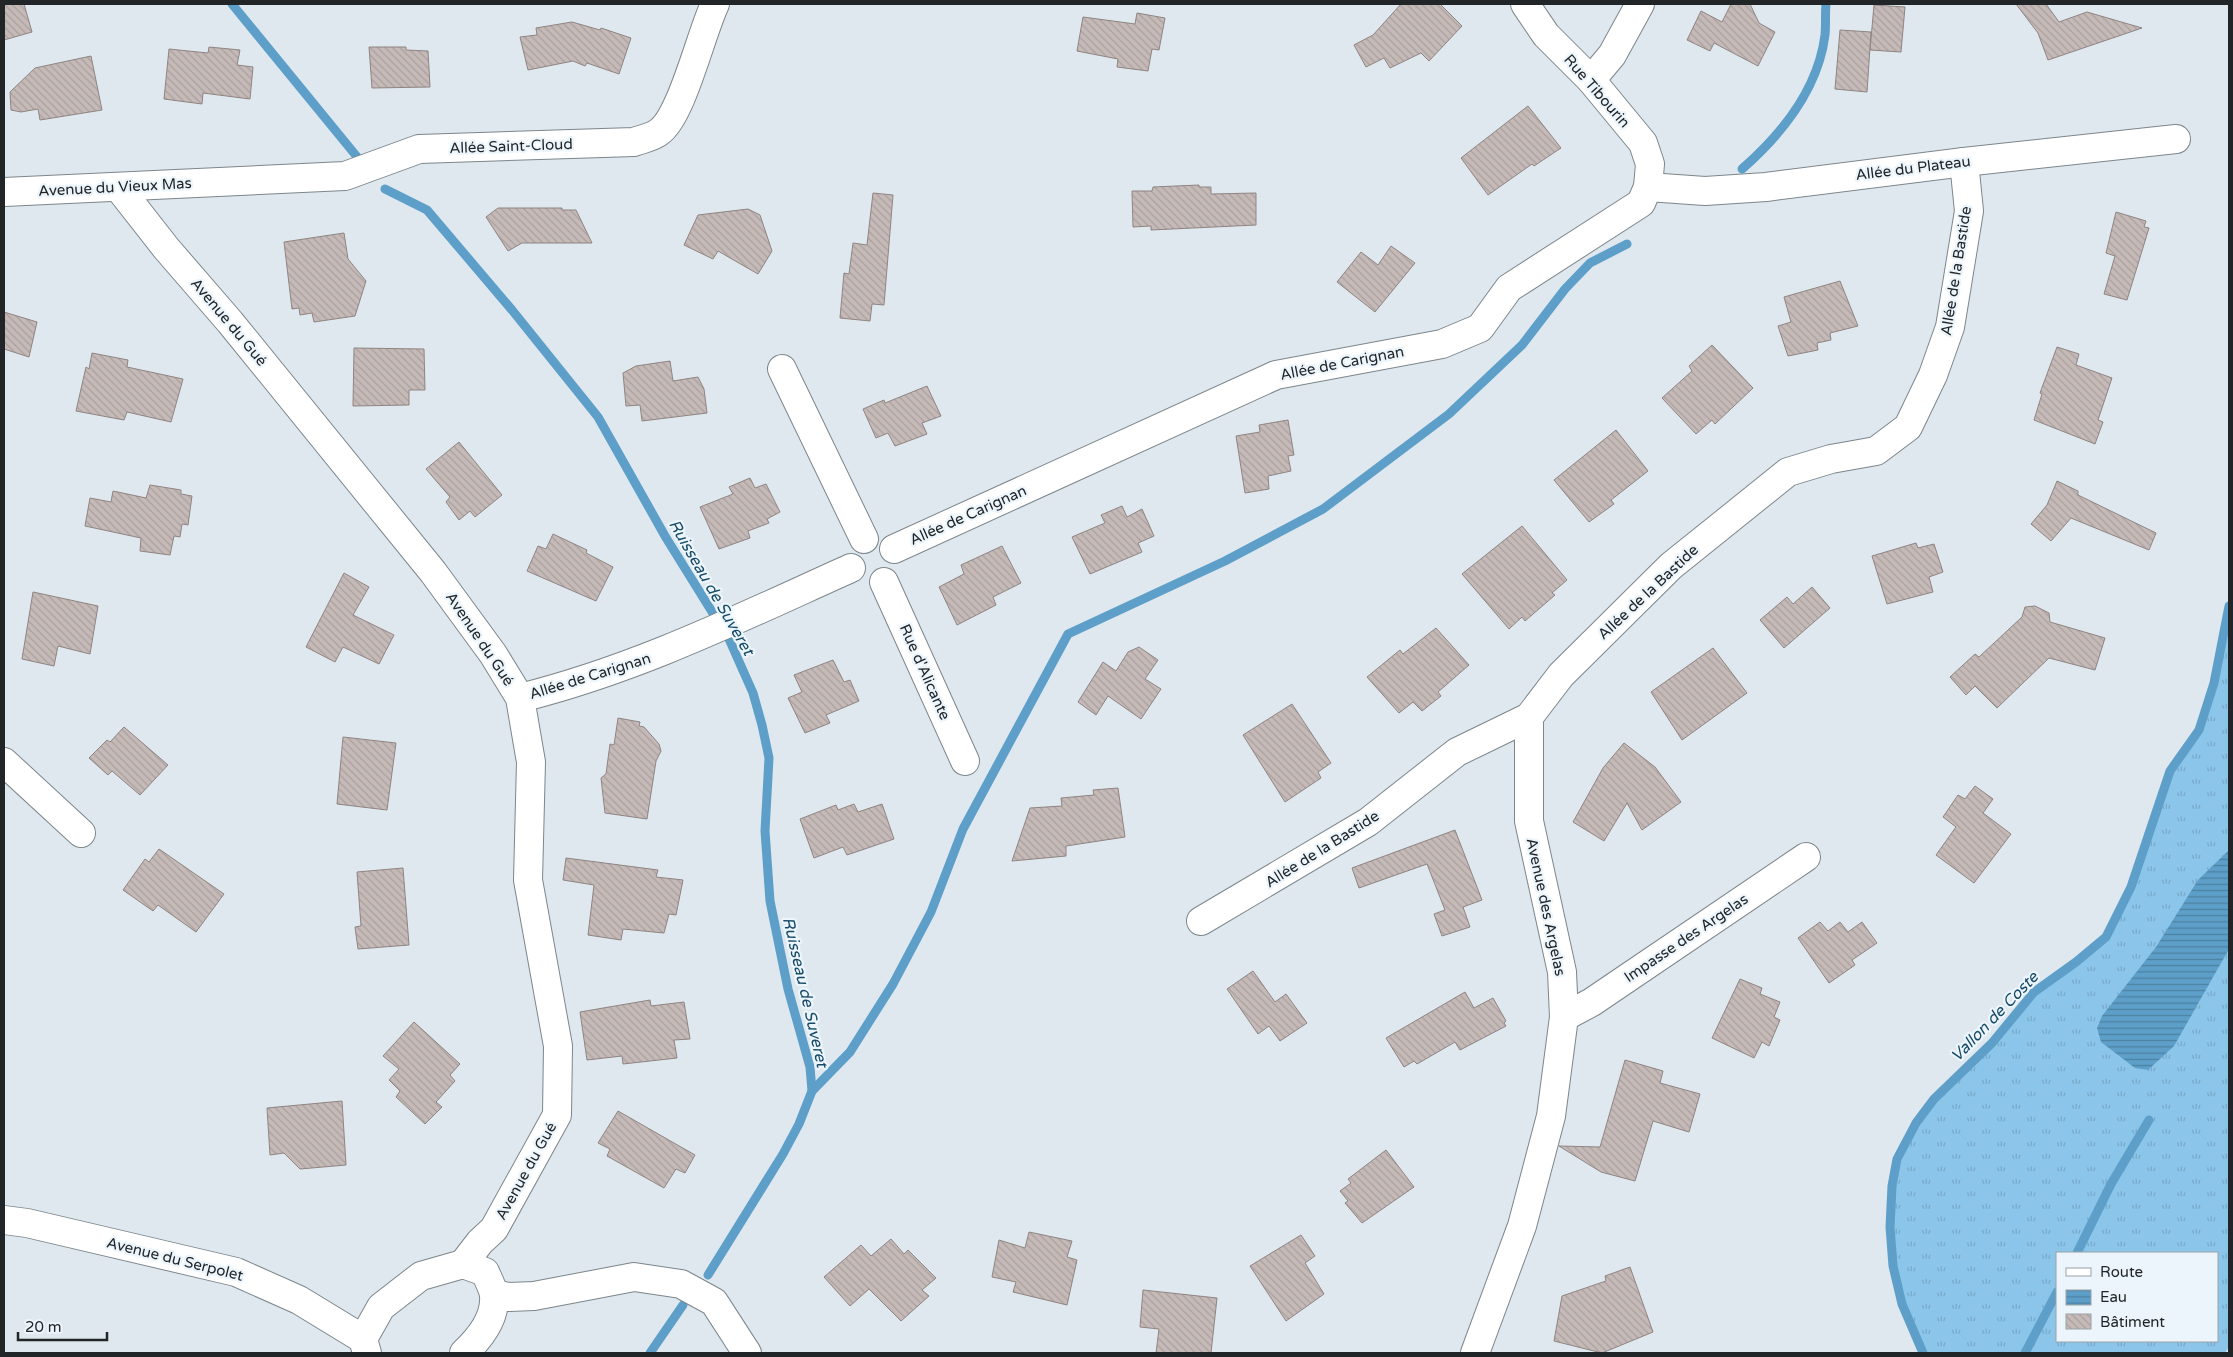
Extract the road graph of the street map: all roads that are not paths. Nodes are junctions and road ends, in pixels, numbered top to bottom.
1 (715, 4) edge
2 (1525, 4) edge
3 (1640, 4) edge
4 (1591, 80) junction
5 (2176, 139) dead end
6 (1964, 162) junction
7 (225, 182) joint
8 (1648, 187) junction
9 (118, 188) junction
10 (4, 192) edge
11 (782, 369) dead end
12 (864, 539) junction
13 (894, 549) junction
14 (851, 568) junction
15 (884, 582) junction
16 (520, 698) junction
17 (1529, 717) junction
18 (965, 761) dead end
19 (4, 762) edge
20 (81, 833) dead end
21 (1806, 857) dead end
22 (1201, 921) dead end
23 (1564, 1017) junction
24 (4, 1220) edge
25 (463, 1264) junction
26 (494, 1294) junction
27 (365, 1346) edge
28 (464, 1353) edge
29 (747, 1353) edge
30 (1475, 1353) edge

1 - 7 street, Allée Saint-Cloud
2 - 4 street, Rue Tibourin
3 - 4 street
4 - 8 street, Rue Tibourin
5 - 6 street, Allée du Plateau
6 - 8 street, Allée du Plateau
6 - 17 street, Allée de la Bastide
7 - 9 street, Avenue du Vieux Mas
8 - 13 street, Allée de Carignan
9 - 10 street, Avenue du Vieux Mas
9 - 16 street, Avenue du Gué
11 - 12 street
12 - 13 street
12 - 14 street
13 - 15 street
14 - 15 street
14 - 16 street, Allée de Carignan
15 - 18 street, Rue d'Alicante
16 - 25 street, Avenue du Gué
17 - 22 street, Allée de la Bastide
17 - 23 street, Avenue des Argelas
19 - 20 street
21 - 23 street, Impasse des Argelas
23 - 30 street, Avenue des Argelas
24 - 27 street, Avenue du Serpolet
25 - 26 street
25 - 27 street
26 - 28 street
26 - 29 street

